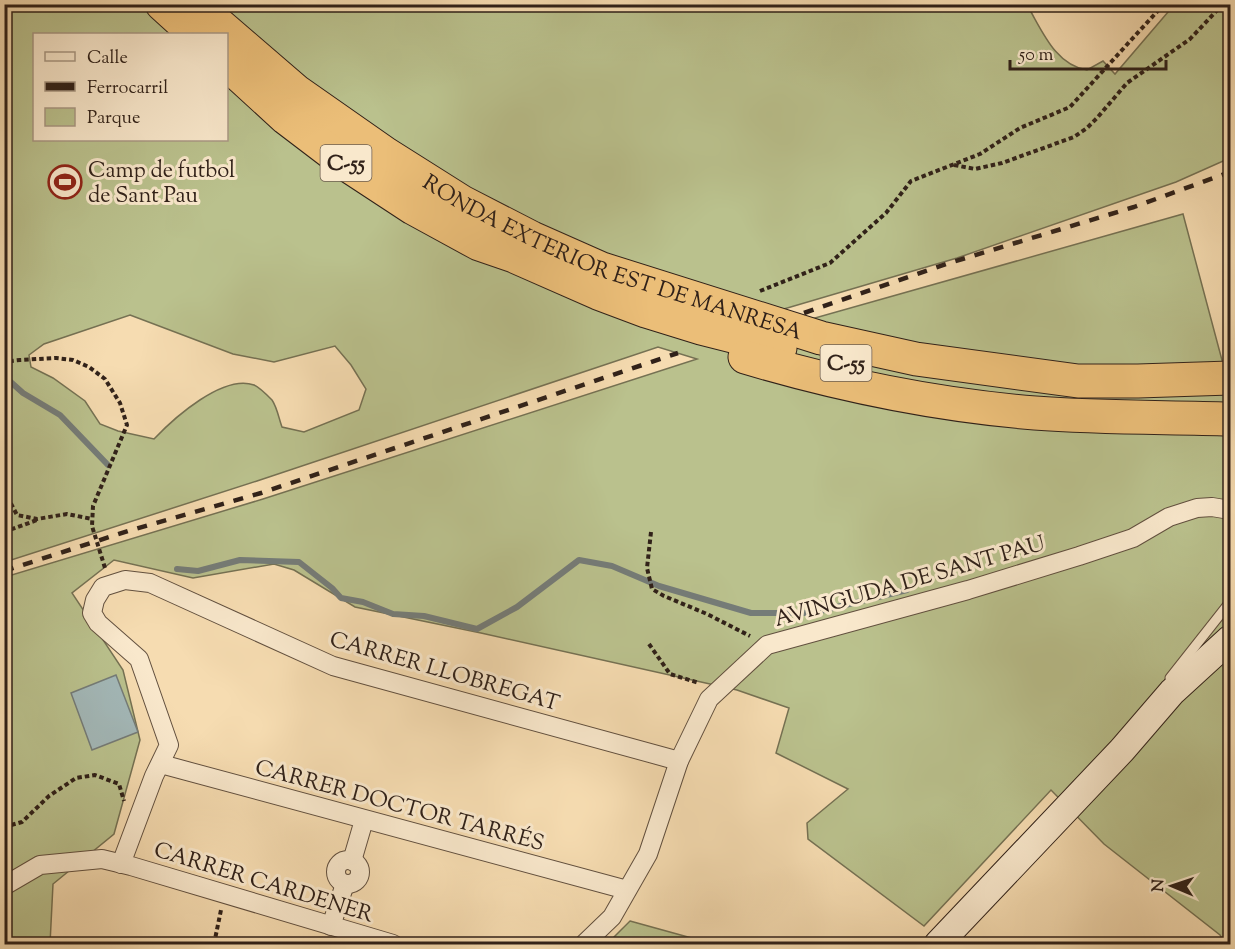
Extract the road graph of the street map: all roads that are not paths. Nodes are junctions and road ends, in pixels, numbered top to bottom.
1 (162, 4) edge
2 (195, 4) edge
3 (194, 33) edge
4 (228, 65) edge
5 (479, 244) junction
6 (1230, 378) edge
7 (1230, 395) edge
8 (1230, 419) edge
9 (1230, 510) edge
10 (1230, 602) edge
11 (1230, 639) edge
12 (1230, 663) edge
13 (1142, 728) junction
14 (679, 761) junction
15 (161, 764) junction
16 (364, 820) junction
17 (121, 864) junction
18 (4, 886) edge
19 (627, 890) junction
20 (331, 926) junction
21 (393, 945) edge
22 (584, 945) edge
23 (938, 945) edge

1 - 3 highway
2 - 6 highway, RONDA EXTERIOR EST DE MANRESA / C-55
4 - 5 highway, RONDA EXTERIOR EST DE MANRESA / C-55
5 - 7 highway, RONDA EXTERIOR EST DE MANRESA / C-55
5 - 8 highway
9 - 14 street, AVINGUDA DE SANT PAU
10 - 13 lane
11 - 13 main road
12 - 13 main road
13 - 23 main road
14 - 15 street, CARRER LLOBREGAT
14 - 19 street, AVINGUDA DE SANT PAU
15 - 16 street, CARRER DOCTOR TARRÉS
15 - 17 street
16 - 19 street, CARRER DOCTOR TARRÉS
16 - 20 street
17 - 18 street, CARRER CARDENER
17 - 20 street, CARRER CARDENER
19 - 22 street, AVINGUDA DE SANT PAU
20 - 21 street, CARRER CARDENER

